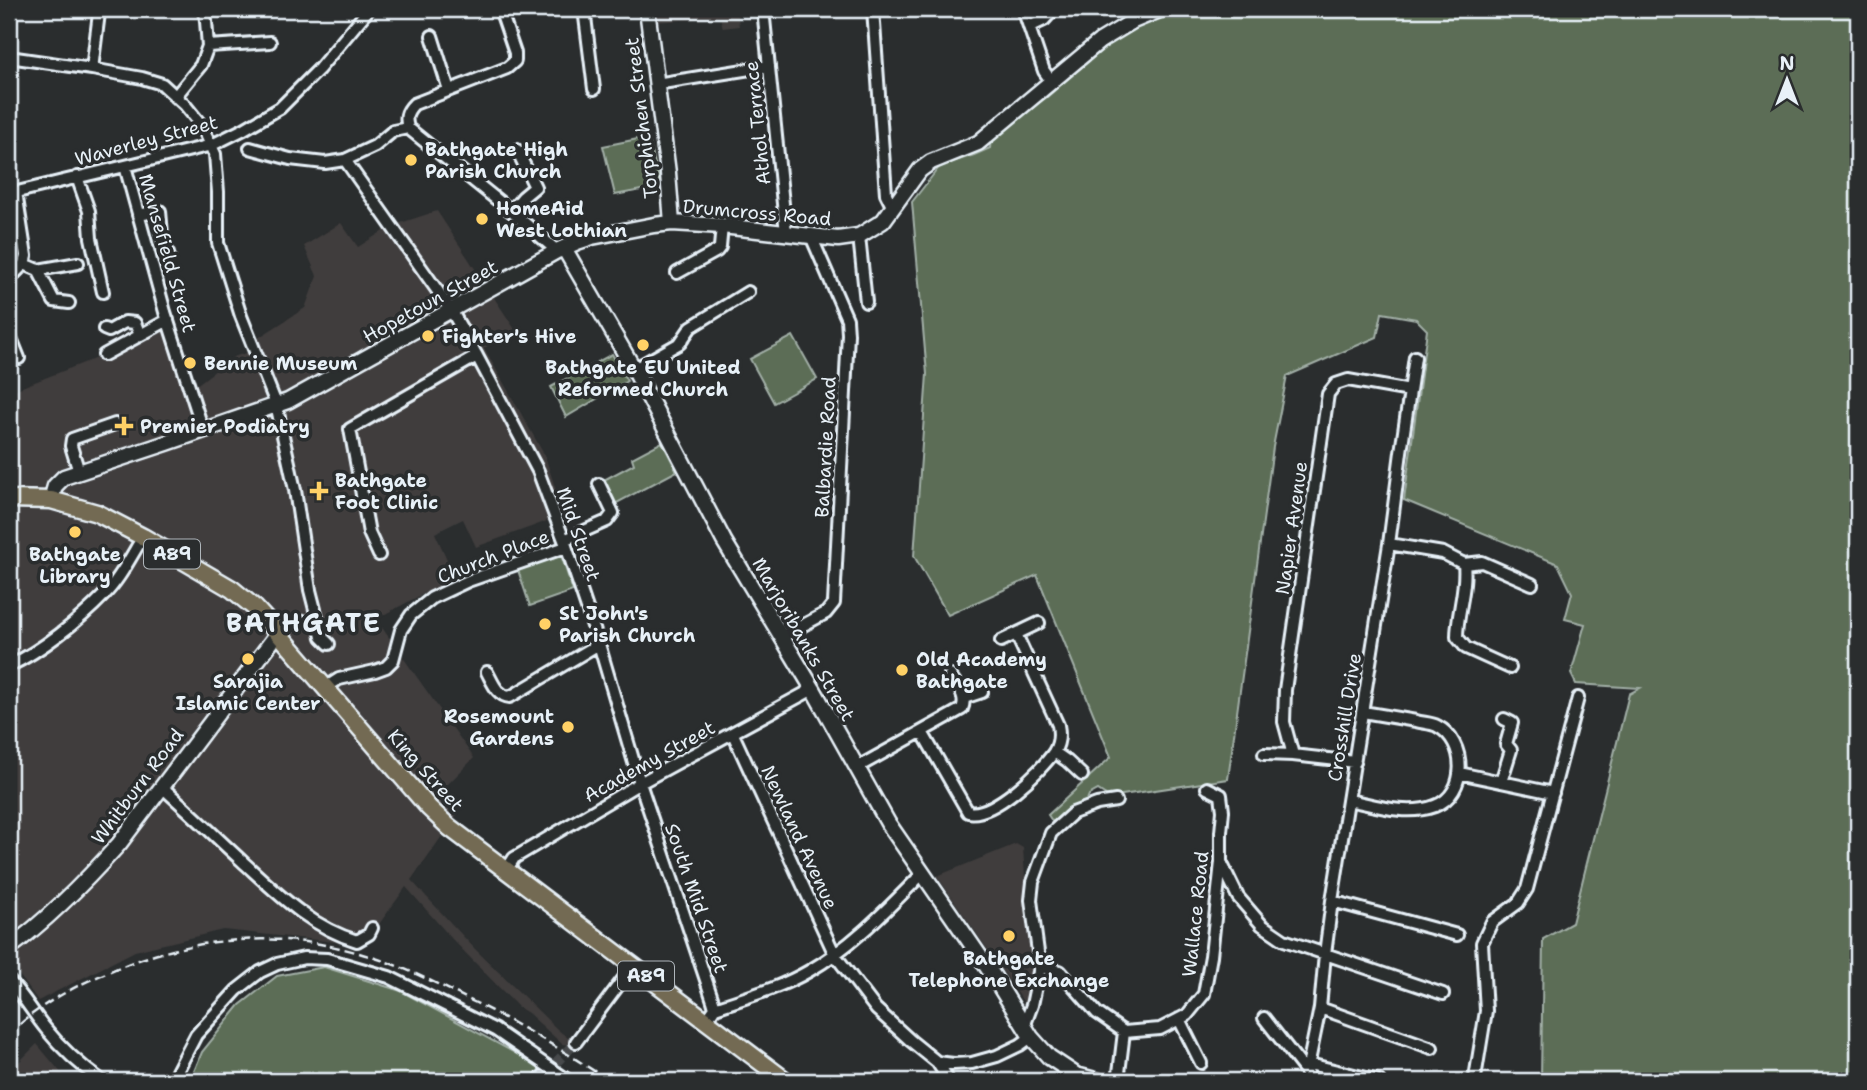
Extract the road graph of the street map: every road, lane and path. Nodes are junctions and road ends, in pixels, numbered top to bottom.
1 (205, 9) edge
2 (369, 9) edge
3 (500, 9) edge
4 (584, 9) edge
5 (647, 9) edge
6 (764, 9) edge
7 (873, 9) edge
8 (1023, 9) edge
9 (1054, 9) edge
10 (1162, 9) edge
11 (99, 13) dead end
12 (1029, 27) junction
13 (432, 36) dead end
14 (270, 42) dead end
15 (208, 46) junction
16 (9, 57) edge
17 (769, 66) junction
18 (92, 69) junction
19 (1052, 82) junction
20 (656, 84) junction
21 (594, 89) dead end
22 (449, 90) junction
23 (175, 97) junction
24 (408, 128) junction
25 (212, 145) junction
26 (250, 148) dead end
27 (517, 150) dead end
28 (345, 160) junction
29 (125, 166) junction
30 (77, 177) junction
31 (13, 193) edge
32 (892, 206) junction
33 (511, 211) junction
34 (138, 215) junction
35 (672, 223) junction
36 (722, 226) junction
37 (786, 233) junction
38 (811, 236) junction
39 (859, 236) junction
40 (560, 249) junction
41 (169, 257) dead end
42 (78, 263) dead end
43 (24, 264) junction
44 (38, 270) junction
45 (677, 273) dead end
46 (9, 279) edge
47 (103, 292) dead end
48 (748, 292) dead end
49 (866, 302) dead end
50 (69, 303) dead end
51 (451, 310) junction
52 (167, 320) junction
53 (104, 328) dead end
54 (9, 333) edge
55 (140, 335) junction
56 (104, 355) dead end
57 (477, 356) junction
58 (1415, 357) dead end
59 (19, 358) dead end
60 (634, 369) junction
61 (1410, 391) junction
62 (276, 404) junction
63 (98, 415) dead end
64 (115, 424) dead end
65 (103, 428) junction
66 (204, 430) junction
67 (79, 472) junction
68 (599, 484) dead end
69 (9, 499) edge
70 (51, 500) junction
71 (143, 537) junction
72 (565, 543) junction
73 (1389, 544) junction
74 (379, 555) dead end
75 (1464, 564) junction
76 (1532, 584) dead end
77 (318, 620) junction
78 (1039, 623) dead end
79 (278, 633) junction
80 (1016, 634) junction
81 (781, 637) junction
82 (1001, 640) dead end
83 (329, 644) dead end
84 (598, 644) junction
85 (9, 666) edge
86 (1510, 668) dead end
87 (491, 675) dead end
88 (950, 675) dead end
89 (325, 688) junction
90 (813, 689) junction
91 (982, 692) dead end
92 (964, 698) junction
93 (1578, 698) dead end
94 (1363, 712) junction
95 (1504, 719) dead end
96 (922, 733) junction
97 (733, 734) junction
98 (1054, 752) junction
99 (1264, 754) dead end
100 (1293, 755) junction
101 (1354, 762) junction
102 (856, 768) junction
103 (1460, 773) junction
104 (1082, 775) dead end
105 (1502, 782) junction
106 (640, 783) junction
107 (162, 787) junction
108 (1207, 788) dead end
109 (1553, 793) junction
110 (1349, 800) junction
111 (1116, 801) dead end
112 (1221, 862) junction
113 (507, 869) junction
114 (923, 873) junction
115 (1332, 901) junction
116 (372, 928) dead end
117 (1457, 935) dead end
118 (9, 948) edge
119 (1325, 954) junction
120 (835, 955) junction
121 (633, 966) junction
122 (1040, 967) junction
123 (9, 981) edge
124 (1443, 994) dead end
125 (1320, 1008) junction
126 (710, 1015) junction
127 (1264, 1018) dead end
128 (1179, 1019) junction
129 (1028, 1031) junction
130 (1125, 1032) junction
131 (576, 1042) tunnel mouth
132 (1432, 1048) dead end
133 (937, 1062) junction
134 (1200, 1063) dead end
135 (1307, 1073) edge
136 (949, 1080) edge
137 (102, 1081) edge
138 (172, 1081) edge
139 (569, 1081) edge
140 (786, 1081) edge
141 (1099, 1081) edge
142 (1118, 1081) edge
143 (1378, 1081) edge
144 (1472, 1081) edge

1 - 15 street
2 - 25 street, Waverley Street
3 - 22 street
4 - 21 street
5 - 20 main road, Torphichen Street
6 - 17 street, Athol Terrace
7 - 32 street
8 - 12 street
9 - 12 street
10 - 19 main road
11 - 18 street
12 - 19 street
13 - 22 street
14 - 15 street
15 - 23 street
16 - 18 street
17 - 20 street
17 - 37 street, Athol Terrace
18 - 23 street
19 - 32 main road
20 - 35 main road, Torphichen Street
22 - 24 street
23 - 25 street
24 - 28 street
24 - 33 street
25 - 29 street, Waverley Street
25 - 62 street
26 - 28 street
27 - 33 street
28 - 51 street, Mid Street
29 - 30 street, Waverley Street
29 - 34 street, Mansefield Street
30 - 31 street, Waverley Street
30 - 47 street
31 - 43 street
32 - 39 main road
33 - 40 street
34 - 41 street
34 - 52 street, Mansefield Street
35 - 36 main road, Drumcross Road
35 - 40 main road, Drumcross Road
36 - 37 main road, Drumcross Road
36 - 45 street
37 - 38 main road, Drumcross Road
38 - 39 main road, Drumcross Road
38 - 81 street, Balbardie Road
39 - 49 street
40 - 51 main road, Hopetoun Street
40 - 60 main road, Marjoribanks Street
42 - 44 street
43 - 44 street
43 - 46 street
44 - 50 street
48 - 60 street
51 - 57 street, Mid Street
51 - 62 main road, Hopetoun Street
52 - 55 street
52 - 66 street, Mansefield Street
53 - 55 street
54 - 59 street
55 - 56 street
57 - 72 street, Mid Street
57 - 74 street
58 - 61 street, Crosshill Drive
60 - 81 main road, Marjoribanks Street
61 - 73 street, Crosshill Drive
61 - 100 street, Napier Avenue
62 - 66 main road, Hopetoun Street
62 - 77 street
63 - 65 street
64 - 65 street
65 - 67 street
66 - 67 main road, Hopetoun Street
67 - 70 main road, Hopetoun Street
68 - 72 street, Church Place
69 - 70 main road, A89
70 - 71 main road, A89
71 - 79 main road, A89
71 - 85 street
72 - 84 street, Mid Street
72 - 89 street, Church Place
73 - 75 street
73 - 94 street, Crosshill Drive
75 - 76 street
75 - 86 street
77 - 79 street
77 - 83 street
78 - 80 street
79 - 89 main road, A89
79 - 107 main road, Whitburn Road
80 - 82 street
80 - 98 street
81 - 90 main road, Marjoribanks Street
84 - 87 street
84 - 106 street, Mid Street
88 - 92 street
89 - 113 main road, King Street / A89
90 - 97 street, Academy Street
90 - 102 main road, Marjoribanks Street
91 - 92 street
92 - 96 street
93 - 109 street
94 - 101 street, Crosshill Drive
94 - 103 street
95 - 105 street
96 - 98 street
96 - 102 street
97 - 106 street, Academy Street
97 - 120 street, Newland Avenue
98 - 104 street
99 - 100 street
100 - 101 street
101 - 110 street, Crosshill Drive
102 - 114 main road, Marjoribanks Street
103 - 105 street
103 - 110 street
105 - 109 street
106 - 113 street, Academy Street
106 - 126 street, South Mid Street
107 - 116 street
107 - 118 main road, Whitburn Road
108 - 112 street, Wallace Road
109 - 144 street
110 - 115 street, Crosshill Drive
111 - 122 street
112 - 119 street
112 - 128 street, Wallace Road
113 - 121 main road, A89
114 - 120 street
114 - 129 main road, Marjoribanks Street
115 - 117 street
115 - 119 street, Crosshill Drive
119 - 124 street
119 - 125 street, Crosshill Drive
120 - 126 street
120 - 133 street, Newland Avenue
121 - 126 main road, A89
121 - 131 street
122 - 129 street
122 - 130 street
123 - 137 street
125 - 132 street
125 - 135 street, Crosshill Drive
126 - 140 main road, A89
127 - 135 street
128 - 130 street, Wallace Road
128 - 134 street
129 - 133 street
129 - 141 main road, Marjoribanks Street
130 - 142 street
133 - 136 street, Newland Avenue
135 - 143 street
138 - 139 street

